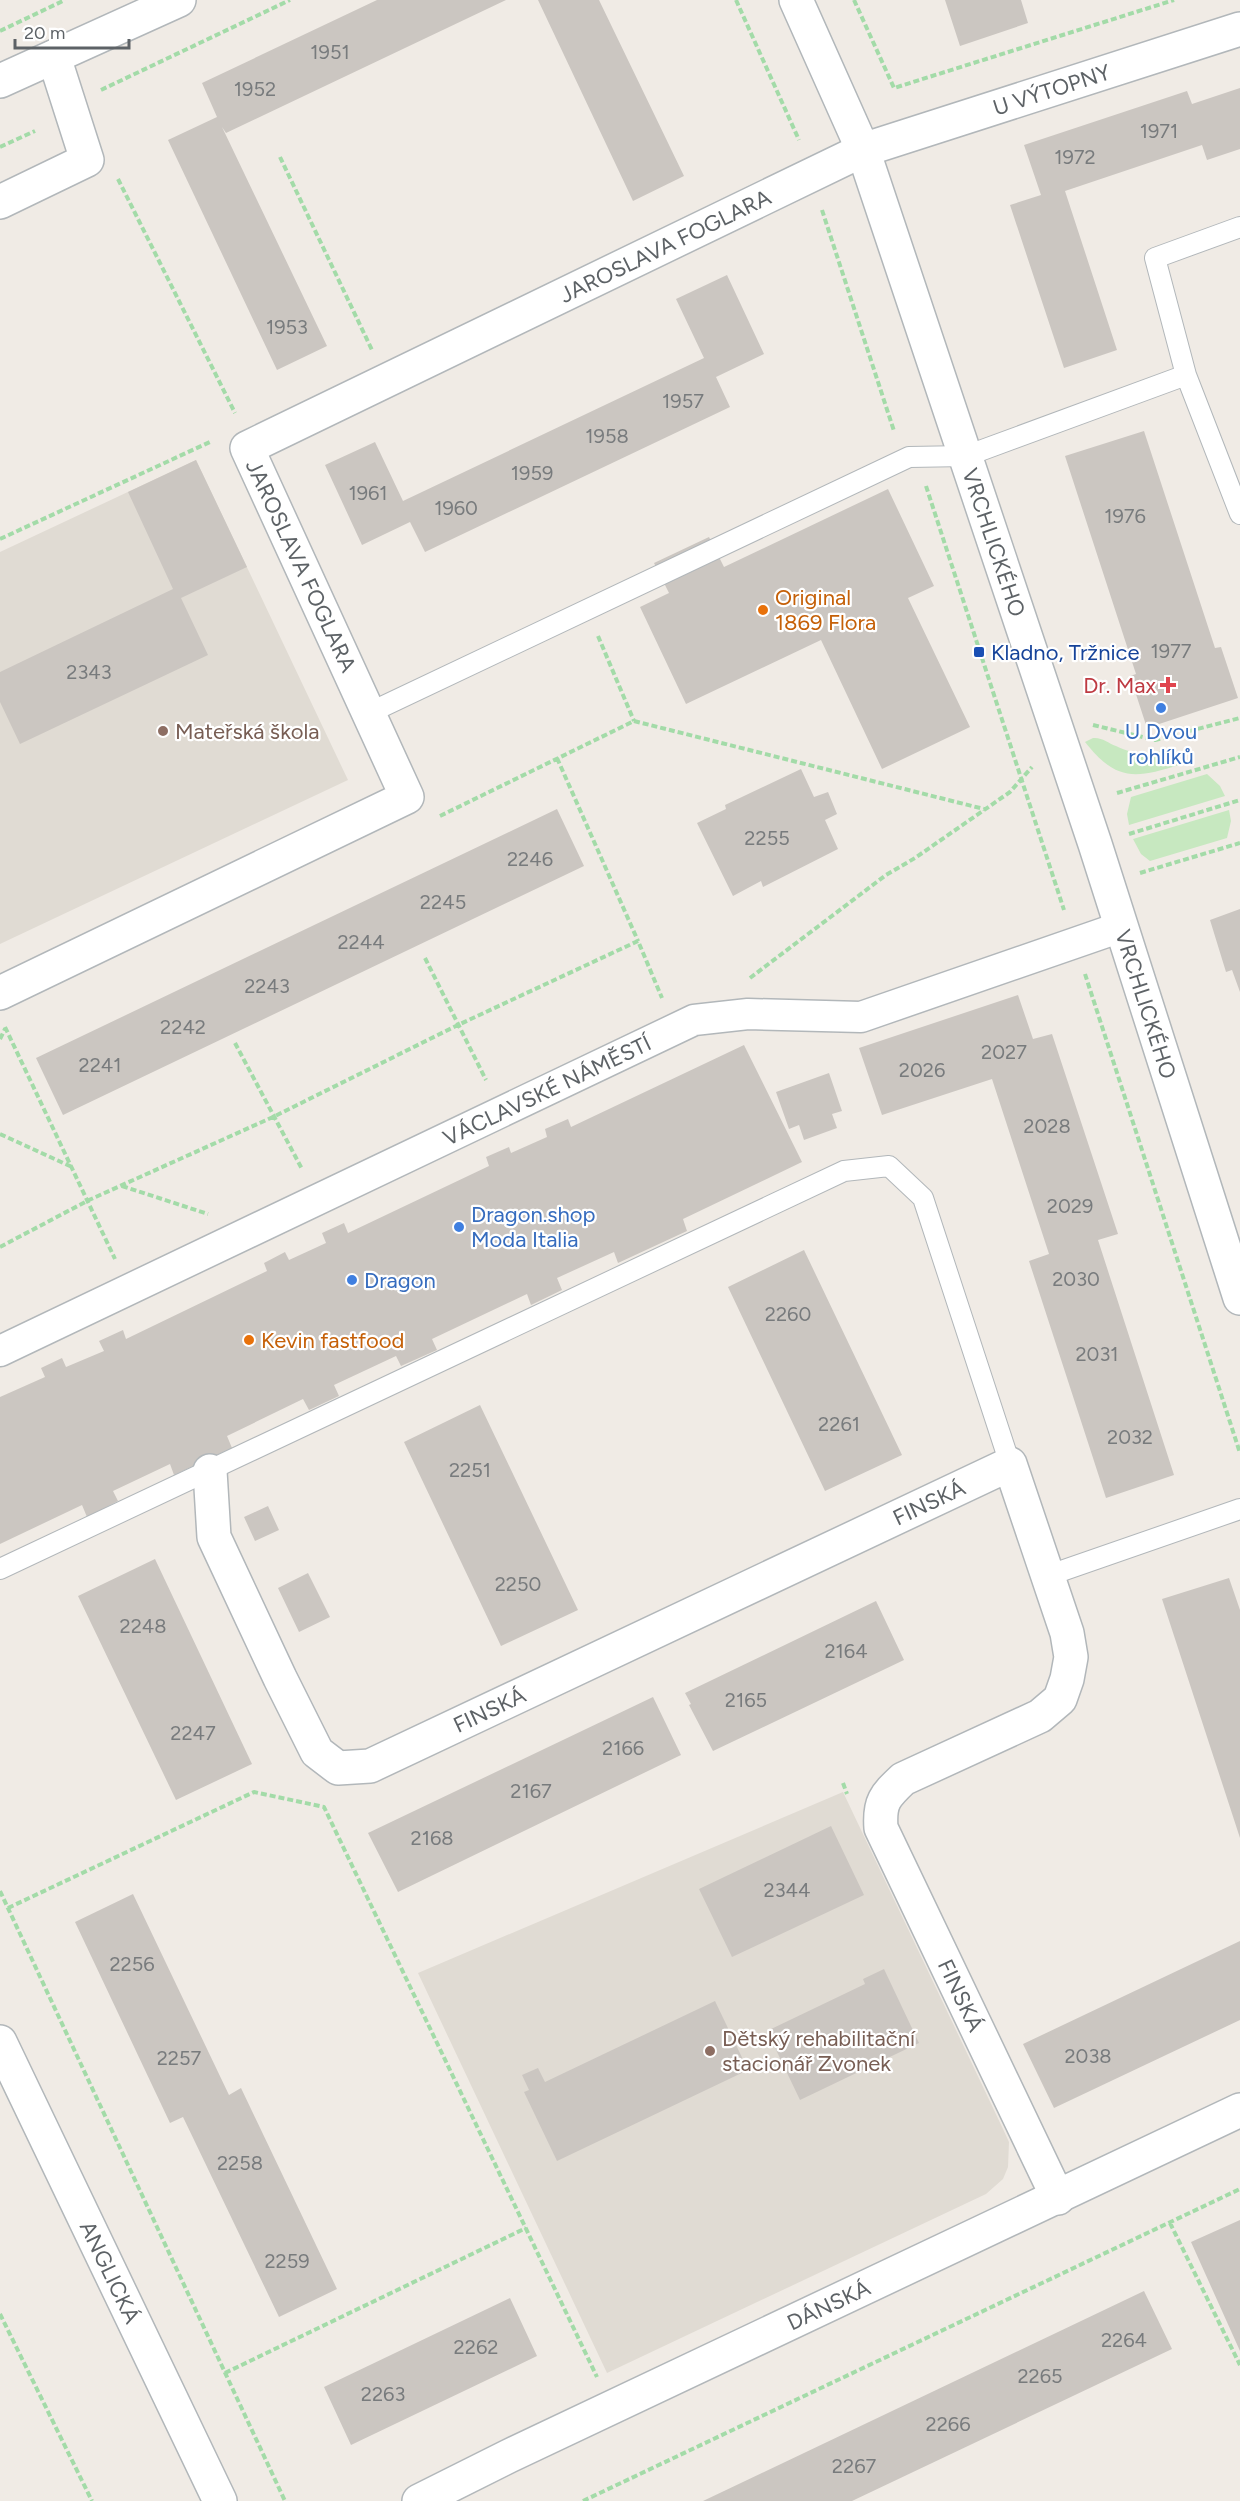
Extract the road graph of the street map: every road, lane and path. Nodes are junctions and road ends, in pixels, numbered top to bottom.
1 (65, 0) edge
2 (179, 0) edge
3 (290, 0) edge
4 (736, 0) edge
5 (796, 0) edge
6 (854, 0) edge
7 (1174, 0) edge
8 (1240, 28) edge
9 (0, 31) edge
10 (54, 57) junction
11 (0, 81) edge
12 (93, 93) dead end
13 (35, 131) dead end
14 (0, 147) edge
15 (863, 150) junction
16 (280, 157) dead end
17 (114, 172) dead end
18 (811, 175) junction
19 (0, 201) edge
20 (1240, 227) edge
21 (374, 354) dead end
22 (1186, 375) junction
23 (237, 417) dead end
24 (221, 437) dead end
25 (966, 456) junction
26 (909, 457) junction
27 (1240, 514) edge
28 (0, 539) edge
29 (587, 610) junction
30 (369, 713) junction
31 (1240, 718) edge
32 (634, 721) junction
33 (1060, 738) junction
34 (1240, 757) edge
35 (557, 758) junction
36 (1022, 778) junction
37 (1240, 800) edge
38 (1082, 803) junction
39 (985, 809) junction
40 (430, 820) dead end
41 (1240, 843) edge
42 (1095, 844) junction
43 (1107, 884) junction
44 (1121, 927) junction
45 (638, 940) junction
46 (1075, 943) junction
47 (425, 958) dead end
48 (741, 984) dead end
49 (0, 993) edge
50 (662, 998) dead end
51 (0, 1023) edge
52 (16, 1023) dead end
53 (458, 1025) junction
54 (5, 1028) junction
55 (0, 1039) edge
56 (235, 1043) dead end
57 (486, 1080) dead end
58 (273, 1117) junction
59 (0, 1134) edge
60 (72, 1167) junction
61 (307, 1178) dead end
62 (122, 1186) junction
63 (89, 1200) junction
64 (209, 1214) dead end
65 (0, 1247) edge
66 (119, 1267) dead end
67 (1240, 1298) edge
68 (0, 1351) edge
69 (1240, 1453) edge
70 (1010, 1464) junction
71 (210, 1471) junction
72 (1240, 1509) edge
73 (0, 1569) edge
74 (1047, 1575) junction
75 (843, 1783) dead end
76 (853, 1804) dead end
77 (0, 1892) edge
78 (8, 1908) junction
79 (0, 2042) edge
80 (1240, 2110) edge
81 (1240, 2189) edge
82 (1058, 2198) junction
83 (1170, 2223) junction
84 (526, 2228) junction
85 (0, 2314) edge
86 (1240, 2365) edge
87 (225, 2373) junction
88 (597, 2379) dead end
89 (92, 2501) edge
90 (220, 2501) edge
91 (285, 2501) edge
92 (419, 2501) edge
93 (583, 2501) edge

1 - 9 path
2 - 10 street
3 - 12 path
4 - 18 path
5 - 15 street, VRCHLICKÉHO
6 - 7 path
8 - 15 street, U VÝTOPNY
10 - 11 street
10 - 19 street
13 - 14 path
15 - 18 street, JAROSLAVA FOGLARA
15 - 25 street, VRCHLICKÉHO
16 - 21 path
17 - 23 path
18 - 26 path
18 - 30 street, JAROSLAVA FOGLARA
20 - 22 lane
22 - 25 lane
22 - 27 lane
24 - 28 path
25 - 26 lane
25 - 33 street, VRCHLICKÉHO
26 - 29 lane
26 - 36 path
29 - 30 lane
29 - 32 path
30 - 49 street, JAROSLAVA FOGLARA
31 - 33 path
32 - 35 path
32 - 39 path
33 - 36 path
33 - 38 street, VRCHLICKÉHO
34 - 38 path
35 - 40 path
35 - 45 path
36 - 39 path
36 - 46 path
37 - 42 path
38 - 42 street, VRCHLICKÉHO
39 - 48 path
41 - 43 path
42 - 43 street, VRCHLICKÉHO
43 - 44 street, VRCHLICKÉHO
44 - 46 street, VÁCLAVSKÉ NÁMĚSTÍ
44 - 67 street, VRCHLICKÉHO
45 - 50 path
45 - 53 path
46 - 68 street, VÁCLAVSKÉ NÁMĚSTÍ
46 - 69 path
47 - 53 path
51 - 54 path
52 - 54 path
53 - 57 path
53 - 58 path
54 - 55 path
54 - 60 path
56 - 58 path
58 - 61 path
58 - 62 path
59 - 60 path
60 - 63 path
62 - 63 path
62 - 64 path
63 - 65 path
63 - 66 path
70 - 71 street, FINSKÁ
70 - 71 lane
70 - 74 street, FINSKÁ
71 - 73 lane
72 - 74 lane
74 - 82 street, FINSKÁ
75 - 76 path
77 - 78 path
78 - 84 path
78 - 87 path
79 - 90 street, ANGLICKÁ
80 - 82 street, DÁNSKÁ
81 - 83 path
82 - 92 street, DÁNSKÁ
83 - 86 path
83 - 93 path
84 - 87 path
84 - 88 path
85 - 89 path
87 - 91 path

